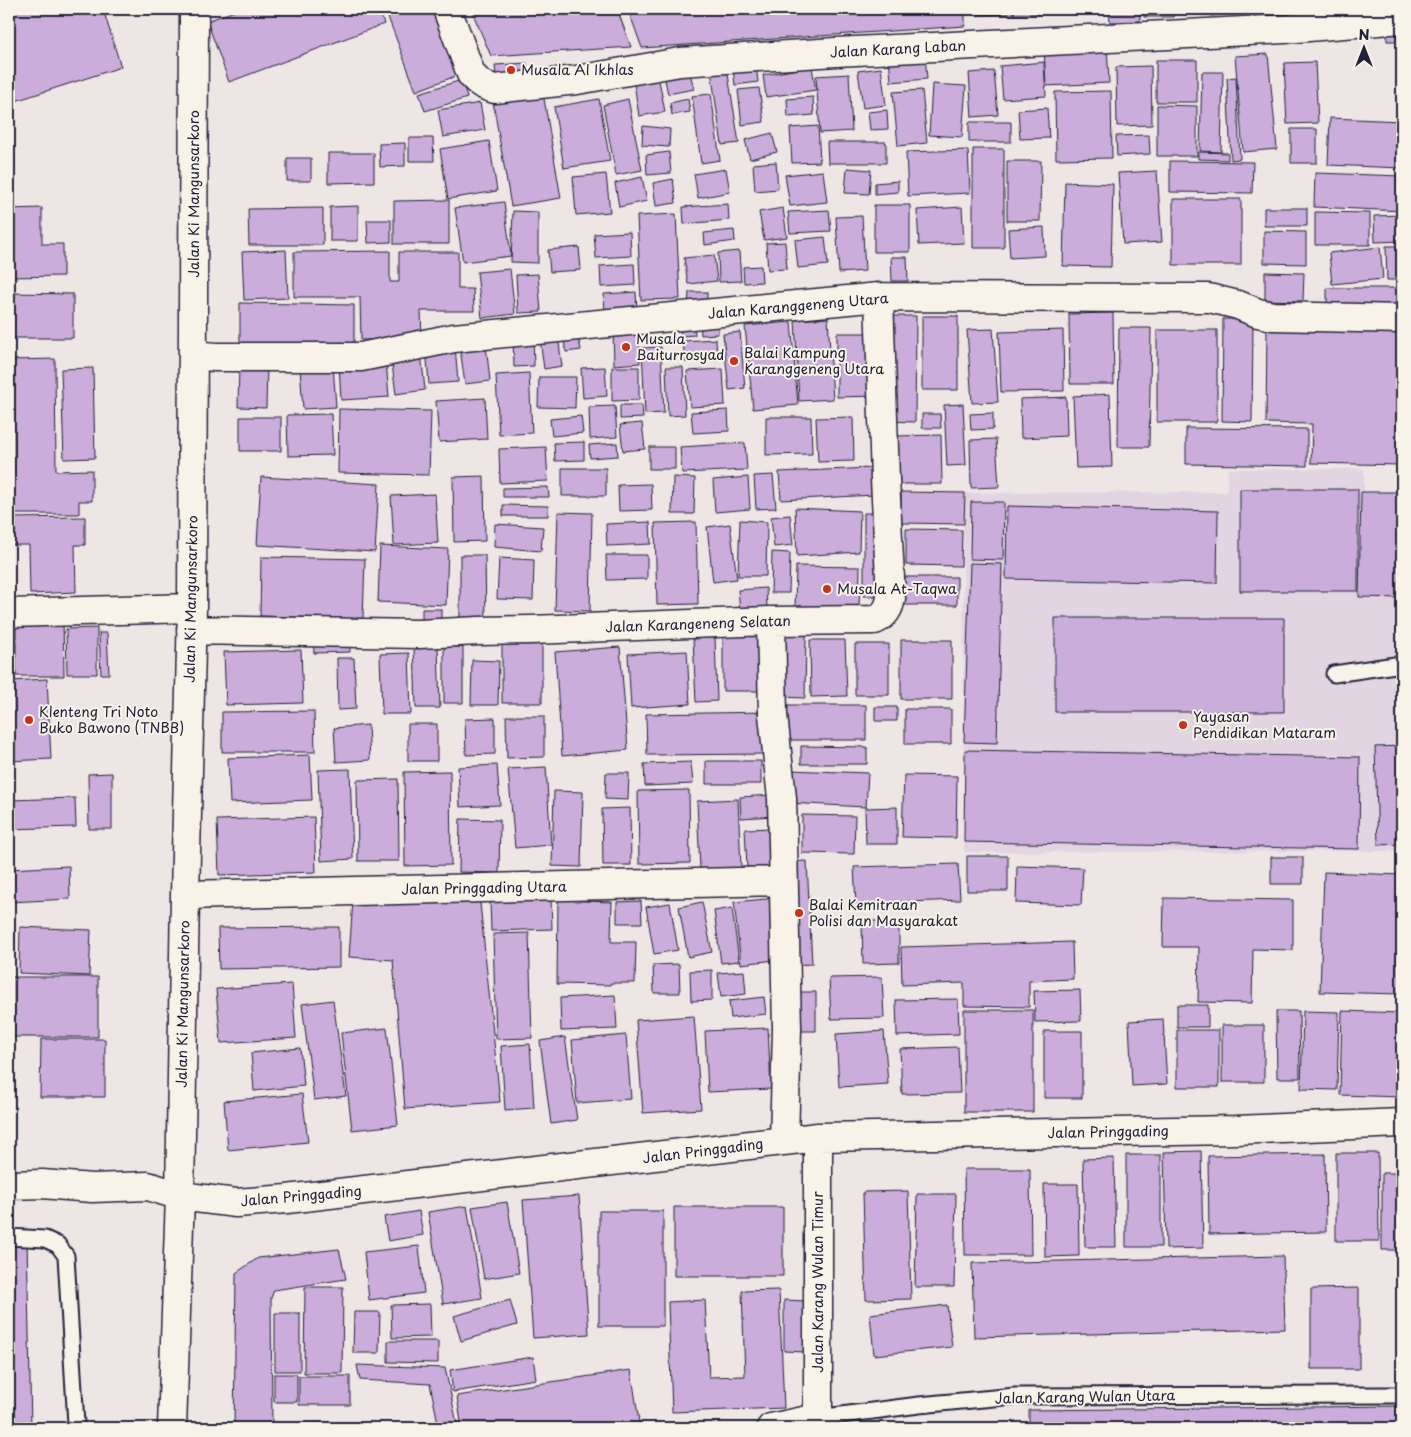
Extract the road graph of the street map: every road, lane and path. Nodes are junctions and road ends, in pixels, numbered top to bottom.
1 (194, 9) edge
2 (447, 9) edge
3 (1402, 19) edge
4 (879, 297) junction
5 (1402, 319) edge
6 (194, 355) junction
7 (9, 614) edge
8 (192, 619) junction
9 (771, 621) junction
10 (1402, 664) edge
11 (1334, 674) dead end
12 (783, 881) junction
13 (185, 895) junction
14 (1402, 1123) edge
15 (818, 1137) junction
16 (784, 1141) junction
17 (9, 1185) edge
18 (180, 1196) junction
19 (9, 1237) edge
20 (1402, 1395) edge
21 (818, 1423) edge
22 (77, 1428) edge
23 (172, 1428) edge
24 (771, 1428) edge

1 - 6 street, Jalan Ki Mangunsarkoro
2 - 3 street, Jalan Karang Laban
4 - 5 street, Jalan Karanggeneng Utara
4 - 6 street, Jalan Karanggeneng Utara
4 - 9 street, Jalan Karangeneng Selatan
6 - 8 street, Jalan Ki Mangunsarkoro
7 - 8 street, Jalan Karangeneng Selatan
8 - 9 street, Jalan Karangeneng Selatan
8 - 13 street, Jalan Ki Mangunsarkoro
9 - 12 street
10 - 11 lane
12 - 13 street, Jalan Pringgading Utara
12 - 16 street
13 - 18 street, Jalan Ki Mangunsarkoro
14 - 15 street, Jalan Pringgading
15 - 16 street, Jalan Pringgading
15 - 21 street, Jalan Karang Wulan Timur
16 - 18 street, Jalan Pringgading
17 - 18 street, Jalan Pringgading
18 - 23 street, Jalan Ki Mangunsarkoro
19 - 22 lane
20 - 21 lane, Jalan Karang Wulan Utara
21 - 24 street, Jalan Karang Wulan Utara

